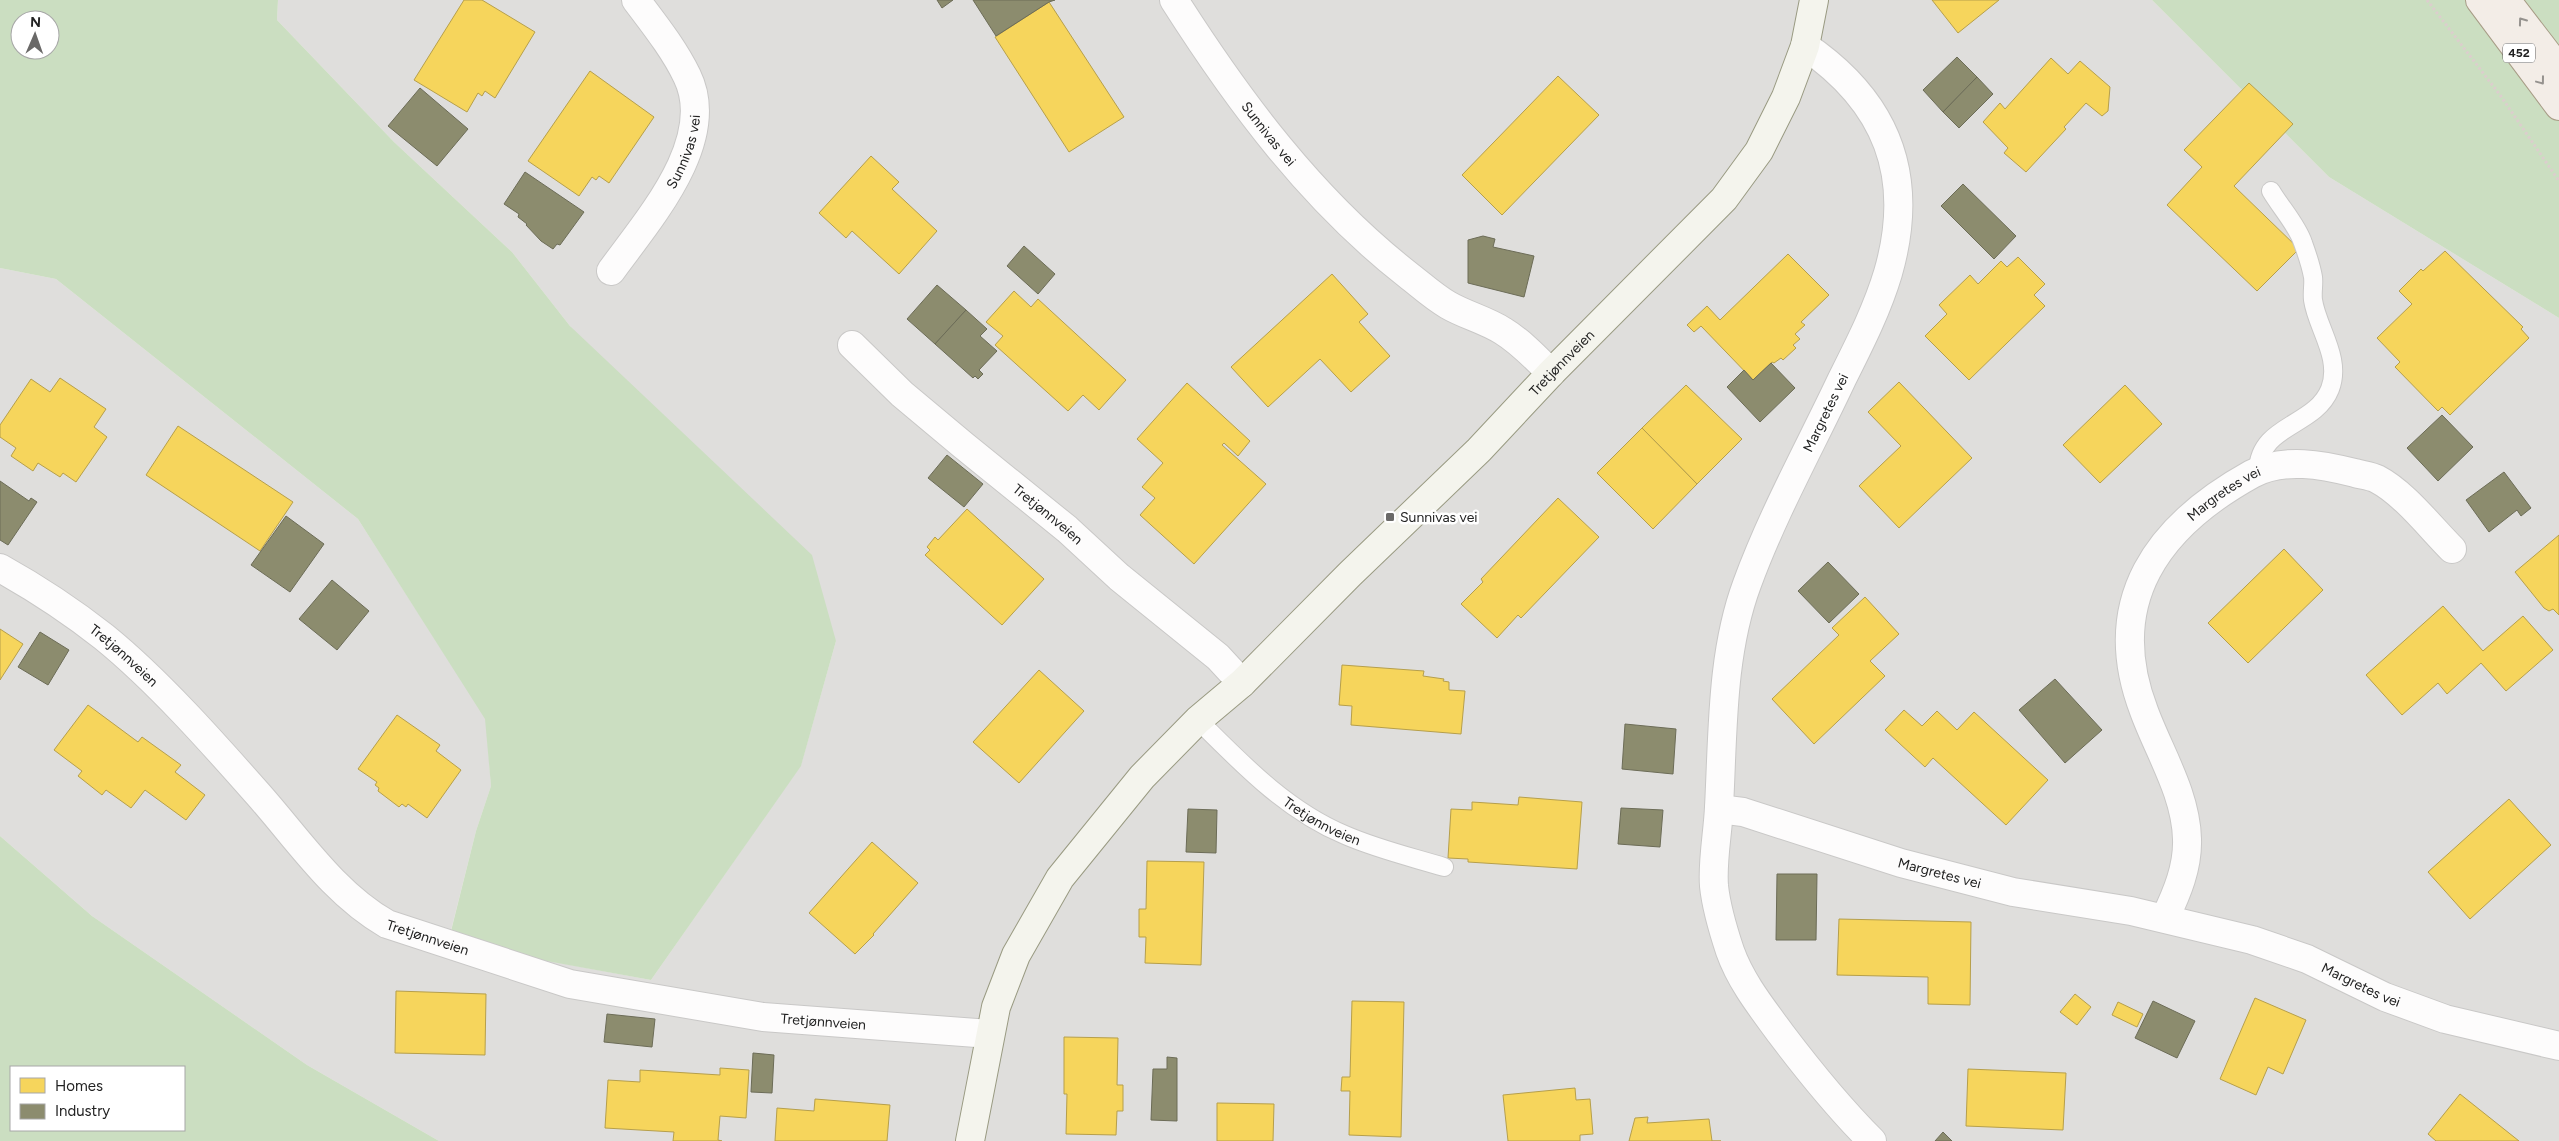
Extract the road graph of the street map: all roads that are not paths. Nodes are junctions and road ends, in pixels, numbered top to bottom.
1 (636, 0) edge
2 (1174, 0) edge
3 (1814, 0) edge
4 (2480, 0) edge
5 (2506, 0) edge
6 (1805, 46) junction
7 (2559, 69) edge
8 (2559, 106) edge
9 (2271, 191) dead end
10 (610, 271) dead end
11 (852, 345) dead end
12 (1551, 373) junction
13 (2258, 471) junction
14 (2452, 548) dead end
15 (0, 568) edge
16 (1242, 682) junction
17 (1198, 720) junction
18 (1719, 809) junction
19 (1444, 867) dead end
20 (2165, 918) junction
21 (990, 1034) junction
22 (2559, 1046) edge
23 (970, 1141) edge
24 (1872, 1141) edge

1 - 10 street, Sunnivas vei
2 - 12 street, Sunnivas vei
3 - 6 street, Tretjønnveien
4 -> 8 main road, 452
7 -> 5 main road, 452
6 - 12 street, Tretjønnveien
6 - 18 street, Margretes vei
9 - 13 lane
11 - 16 street, Tretjønnveien
12 - 16 street, Tretjønnveien
13 - 14 street, Margretes vei
13 - 20 street, Margretes vei
15 - 21 street, Tretjønnveien
16 - 17 street, Tretjønnveien
17 - 19 lane, Tretjønnveien
17 - 21 street, Tretjønnveien
18 - 20 street, Margretes vei
18 - 24 street, Margretes vei
20 - 22 street, Margretes vei
21 - 23 street, Tretjønnveien

